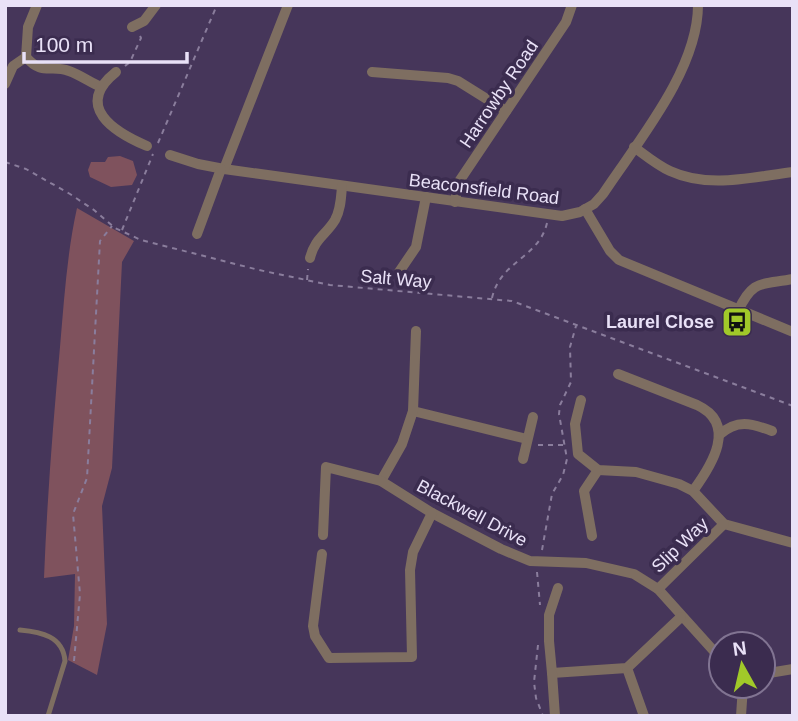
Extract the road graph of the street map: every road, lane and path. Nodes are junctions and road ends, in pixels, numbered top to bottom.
1 (37, 5) edge
2 (156, 5) edge
3 (217, 5) edge
4 (288, 5) edge
5 (572, 5) edge
6 (698, 5) edge
7 (132, 27) joint
8 (26, 57) junction
9 (116, 72) joint
10 (372, 72) dead end
11 (5, 84) edge
12 (101, 87) junction
13 (506, 111) junction
14 (147, 146) dead end
15 (634, 147) junction
16 (170, 155) dead end
17 (5, 162) edge
18 (222, 169) junction
19 (793, 172) edge
20 (342, 186) junction
21 (426, 197) junction
22 (455, 202) junction
23 (585, 209) junction
24 (549, 214) junction
25 (113, 226) junction
26 (122, 231) junction
27 (197, 234) dead end
28 (310, 258) dead end
29 (399, 272) dead end
30 (793, 279) edge
31 (491, 299) junction
32 (738, 311) junction
33 (577, 325) junction
34 (416, 331) dead end
35 (793, 332) edge
36 (618, 374) dead end
37 (581, 400) dead end
38 (793, 406) edge
39 (413, 411) junction
40 (533, 417) dead end
41 (772, 431) dead end
42 (719, 435) junction
43 (526, 442) junction
44 (565, 446) junction
45 (523, 459) dead end
46 (598, 470) junction
47 (381, 481) junction
48 (693, 491) junction
49 (432, 513) junction
50 (724, 524) junction
51 (323, 535) dead end
52 (592, 536) dead end
53 (793, 543) edge
54 (322, 554) dead end
55 (540, 562) junction
56 (558, 588) dead end
57 (658, 589) junction
58 (541, 606) dead end
59 (681, 617) junction
60 (20, 630) dead end
61 (539, 643) dead end
62 (707, 644) edge
63 (64, 662) junction
64 (626, 667) junction
65 (552, 673) junction
66 (48, 716) edge
67 (543, 716) edge
68 (555, 716) edge
69 (644, 716) edge

1 - 8 street
2 - 7 street
3 - 26 path
4 - 18 street
5 - 13 street, Harrowby Road
6 - 15 street
7 - 9 path
8 - 11 street
8 - 12 street
9 - 12 street
10 - 13 street
12 - 14 street
13 - 22 street, Harrowby Road
15 - 19 street
15 - 23 street
16 - 18 street, Beaconsfield Road
17 - 25 path, Salt Way
18 - 20 street, Beaconsfield Road
18 - 27 street
20 - 21 street, Beaconsfield Road
20 - 28 street
21 - 22 street, Beaconsfield Road
21 - 29 street
22 - 24 street, Beaconsfield Road
23 - 24 street, Beaconsfield Road
23 - 32 street
24 - 31 path
25 - 26 path, Salt Way
25 - 63 path
26 - 31 path, Salt Way
30 - 32 street
31 - 33 path, Salt Way
32 - 35 street
33 - 38 path, Salt Way
33 - 44 path
34 - 39 street
36 - 42 street
37 - 46 street
39 - 43 street
39 - 47 street
40 - 43 street
41 - 42 street
42 - 48 street
43 - 44 path
43 - 45 street
44 - 55 path
46 - 48 street
46 - 52 street
47 - 49 street, Blackwell Drive
47 - 51 street, Blackwell Drive
48 - 50 street
49 - 54 street
49 - 55 street, Blackwell Drive
50 - 53 street
50 - 57 street, Slip Way
55 - 57 street, Blackwell Drive
55 - 58 path
56 - 65 street
57 - 59 street, Blackwell Drive
59 - 62 street, Blackwell Drive
59 - 64 street
60 - 63 lane
61 - 67 path
63 - 66 lane
64 - 65 street
64 - 69 street
65 - 68 street

